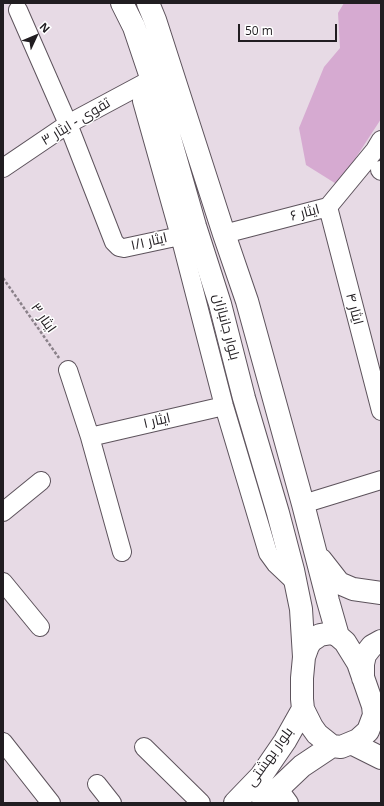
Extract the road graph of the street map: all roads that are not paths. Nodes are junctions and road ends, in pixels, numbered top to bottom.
1 (122, 3) edge
2 (148, 3) edge
3 (18, 10) dead end
4 (152, 79) junction
5 (68, 124) junction
6 (381, 140) edge
7 (3, 168) edge
8 (328, 207) junction
9 (224, 234) junction
10 (180, 236) junction
11 (247, 301) junction
12 (220, 304) junction
13 (260, 350) junction
14 (233, 354) junction
15 (68, 370) road end
16 (224, 406) junction
17 (381, 411) edge
18 (90, 437) junction
19 (381, 480) edge
20 (41, 481) dead end
21 (6, 502) edge
22 (303, 504) junction
23 (122, 552) dead end
24 (315, 554) junction
25 (3, 582) edge
26 (295, 582) junction
27 (381, 593) edge
28 (328, 601) junction
29 (301, 610) junction
30 (40, 627) dead end
31 (338, 636) junction
32 (381, 641) edge
33 (304, 658) junction
34 (363, 679) junction
35 (303, 709) junction
36 (377, 709) edge
37 (3, 742) edge
38 (342, 745) junction
39 (144, 747) dead end
40 (281, 747) junction
41 (381, 758) edge
42 (302, 766) junction
43 (97, 784) dead end
44 (277, 798) edge
45 (51, 803) edge
46 (112, 803) edge
47 (201, 803) edge
48 (234, 803) edge

1 - 4 main road, بلوار جانبازان
2 - 9 main road, بلوار جانبازان
3 - 5 street
4 - 5 street, تقوی - ایثار ۳
4 - 10 street
4 - 12 main road, بلوار جانبازان
5 - 7 street, تقوی - ایثار ۳
5 - 10 street, ایثار ۱/۱
6 - 8 street, ایثار ۶
8 - 9 street, ایثار ۶
8 - 17 street, ایثار ۴
9 - 11 main road, بلوار جانبازان
10 - 16 street
11 - 12 main road
11 - 13 main road, بلوار جانبازان
12 - 14 main road, بلوار جانبازان
13 - 14 main road
13 - 22 main road, بلوار جانبازان
14 - 26 main road, بلوار جانبازان
15 - 18 street
16 - 18 street, ایثار ۱
16 - 26 street
18 - 23 street
19 - 22 street
20 - 21 street
22 - 24 main road, بلوار جانبازان
24 - 27 main road
24 - 28 main road, بلوار جانبازان
25 - 30 street
26 - 29 main road, بلوار جانبازان
28 - 29 main road
28 - 31 main road, بلوار جانبازان
29 - 33 main road, بلوار جانبازان
31 - 33 main road
31 - 34 main road
32 - 34 main road
33 - 35 main road
34 - 36 main road
35 - 38 main road
35 - 40 main road, بلوار بهشتی
36 - 38 main road
37 - 45 street
38 - 41 main road
38 - 42 main road, بلوار بهشتی
39 - 47 street
40 - 42 main road
40 - 48 main road, بلوار بهشتی
42 - 44 main road, بلوار بهشتی
43 - 46 street

